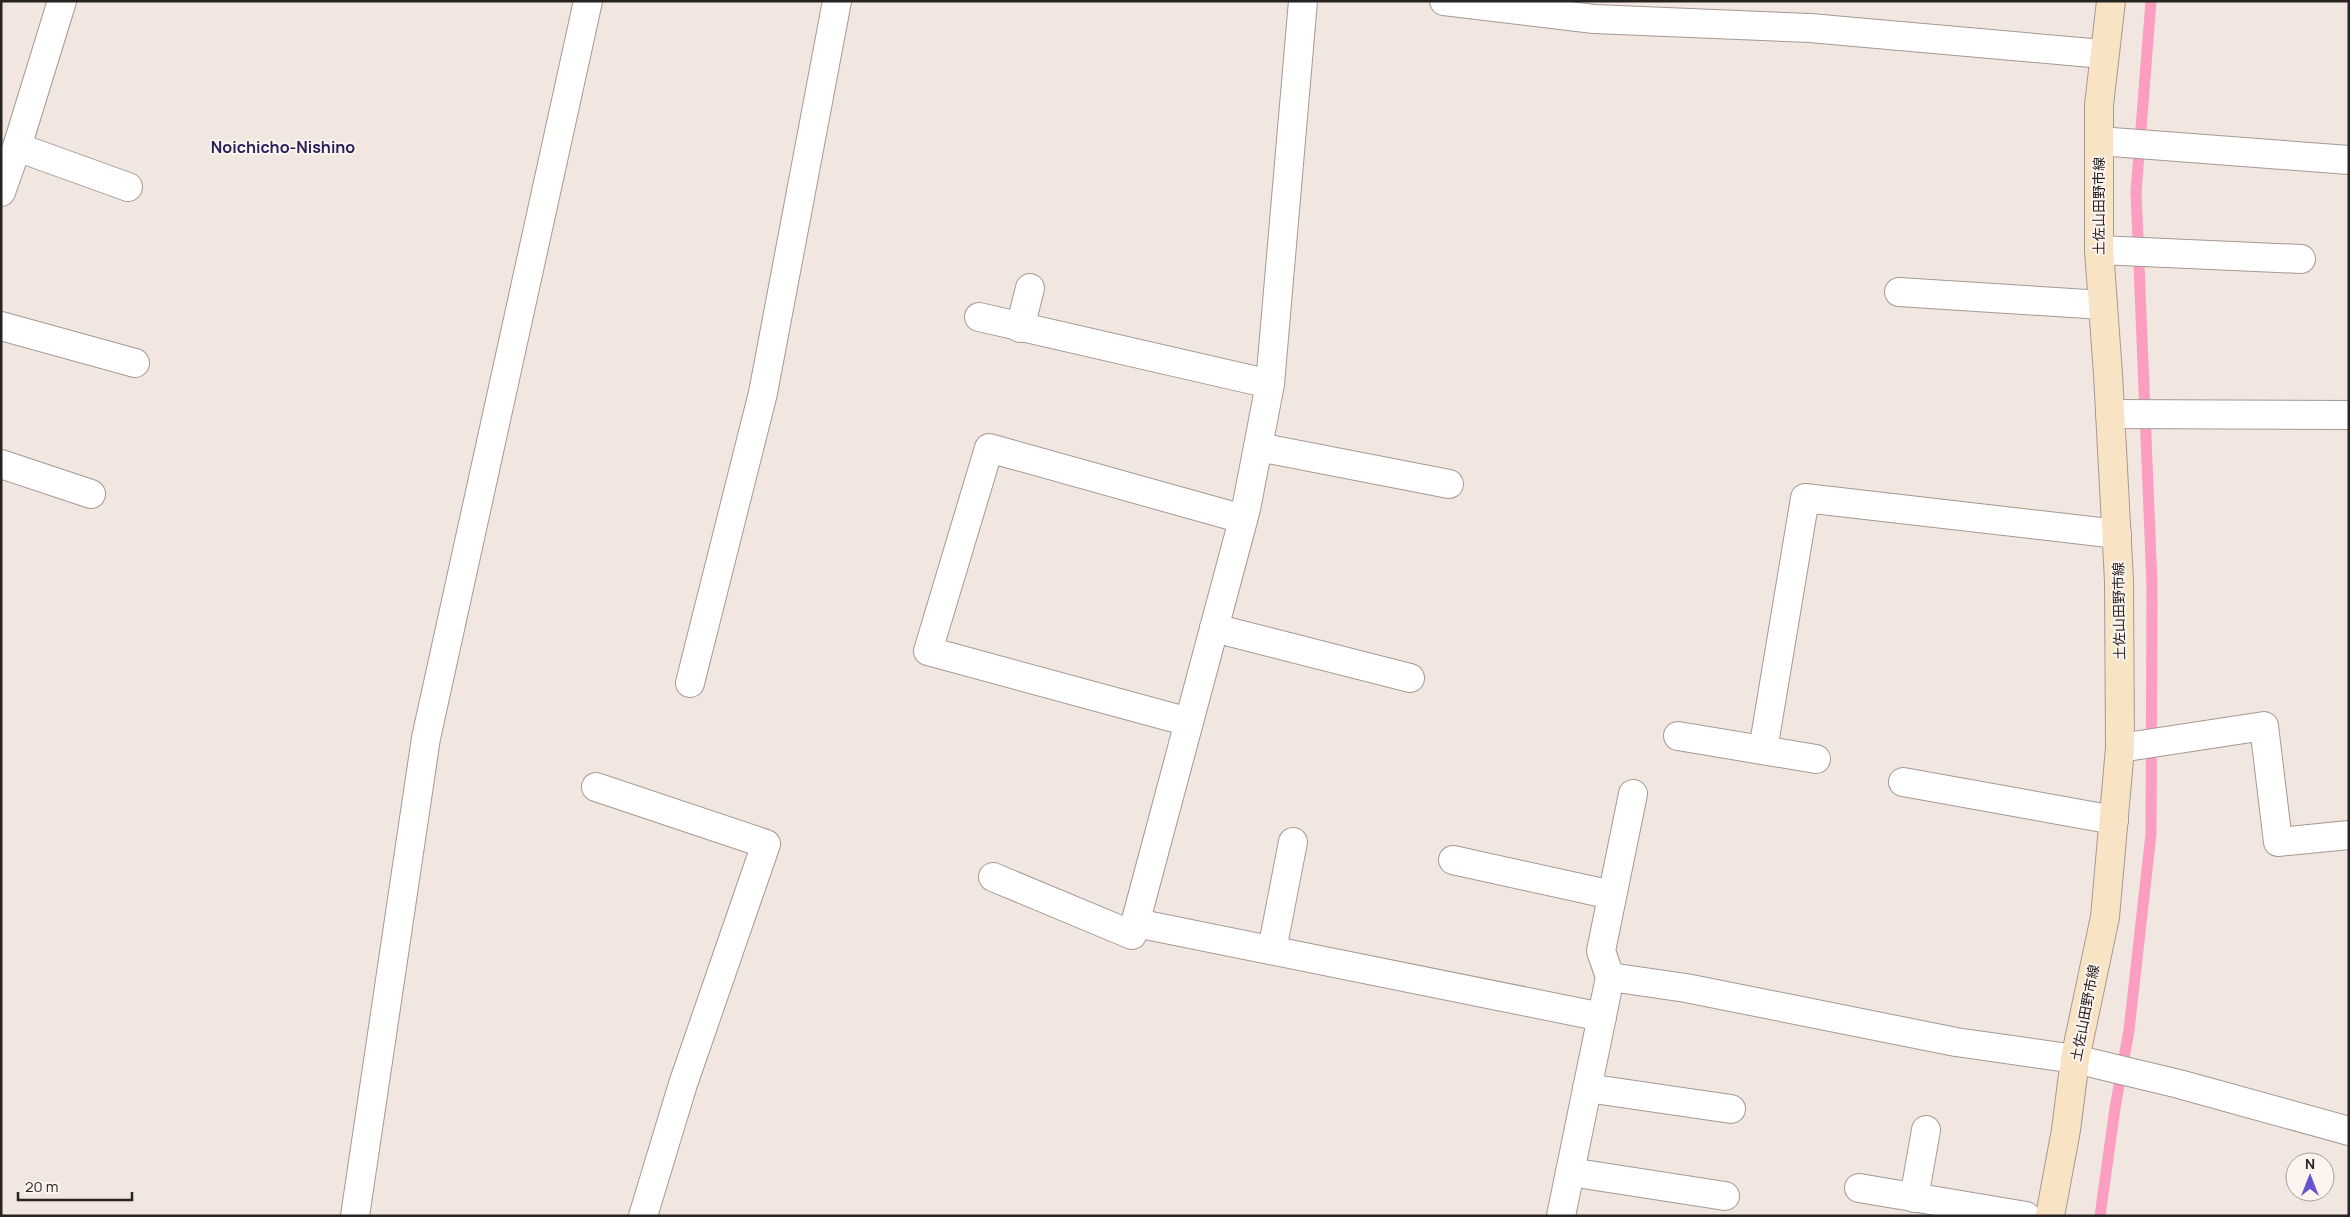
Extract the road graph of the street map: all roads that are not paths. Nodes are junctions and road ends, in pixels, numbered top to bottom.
1 (62, 1) edge
2 (588, 1) edge
3 (838, 1) edge
4 (1303, 1) edge
5 (1444, 1) edge
6 (2111, 1) edge
7 (2103, 54) junction
8 (2106, 142) junction
9 (17, 147) junction
10 (2349, 160) edge
11 (128, 187) dead end
12 (1, 192) edge
13 (2106, 251) junction
14 (2301, 259) dead end
15 (1030, 288) dead end
16 (1899, 292) dead end
17 (2103, 305) junction
18 (980, 317) dead end
19 (1, 326) edge
20 (1020, 328) junction
21 (135, 363) dead end
22 (1270, 384) junction
23 (2115, 414) junction
24 (2349, 414) edge
25 (1258, 447) junction
26 (1, 464) edge
27 (1449, 484) dead end
28 (91, 494) dead end
29 (1243, 519) junction
30 (2117, 534) junction
31 (1214, 628) junction
32 (1410, 678) dead end
33 (690, 683) dead end
34 (1189, 722) junction
35 (1678, 736) dead end
36 (2122, 748) junction
37 (1763, 750) junction
38 (1816, 759) dead end
39 (1903, 782) dead end
40 (596, 788) dead end
41 (1633, 794) dead end
42 (2114, 820) junction
43 (2349, 835) edge
44 (1293, 842) dead end
45 (1453, 860) dead end
46 (993, 877) dead end
47 (1612, 895) junction
48 (1136, 923) junction
49 (1272, 950) junction
50 (1610, 977) junction
51 (1602, 1017) junction
52 (2076, 1059) junction
53 (1587, 1088) junction
54 (1731, 1109) dead end
55 (1926, 1130) dead end
56 (2349, 1131) edge
57 (1570, 1172) junction
58 (1859, 1188) dead end
59 (1725, 1196) dead end
60 (1914, 1198) junction
61 (355, 1216) edge
62 (642, 1216) edge
63 (1561, 1216) edge
64 (2026, 1216) edge
65 (2050, 1216) edge

1 - 9 street
2 - 61 street
3 - 33 street
4 - 22 street
5 - 7 street
6 - 7 main road, 土佐山田野市線
7 - 8 main road, 土佐山田野市線
8 - 10 street
8 - 13 main road, 土佐山田野市線
9 - 11 street
9 - 12 street
13 - 14 street
13 - 17 main road, 土佐山田野市線
15 - 20 street
16 - 17 street
17 - 23 main road, 土佐山田野市線
18 - 20 street
19 - 21 street
20 - 22 street
22 - 25 street
23 - 24 street
23 - 30 main road, 土佐山田野市線
25 - 27 street
25 - 29 street
26 - 28 street
29 - 31 street
29 - 34 street
30 - 36 main road, 土佐山田野市線
30 - 37 street
31 - 32 street
31 - 34 street
34 - 48 street
35 - 37 street
36 - 42 main road, 土佐山田野市線
36 - 43 street
37 - 38 street
39 - 42 street
40 - 62 street
41 - 47 street
42 - 52 main road, 土佐山田野市線
44 - 49 street
45 - 47 street
46 - 48 street
47 - 50 street
48 - 49 street
49 - 51 street
50 - 51 street
50 - 52 street
51 - 53 street
52 - 56 street
52 - 65 main road, 土佐山田野市線
53 - 54 street
53 - 57 street
55 - 60 street
57 - 59 street
57 - 63 street
58 - 60 street
60 - 64 street

